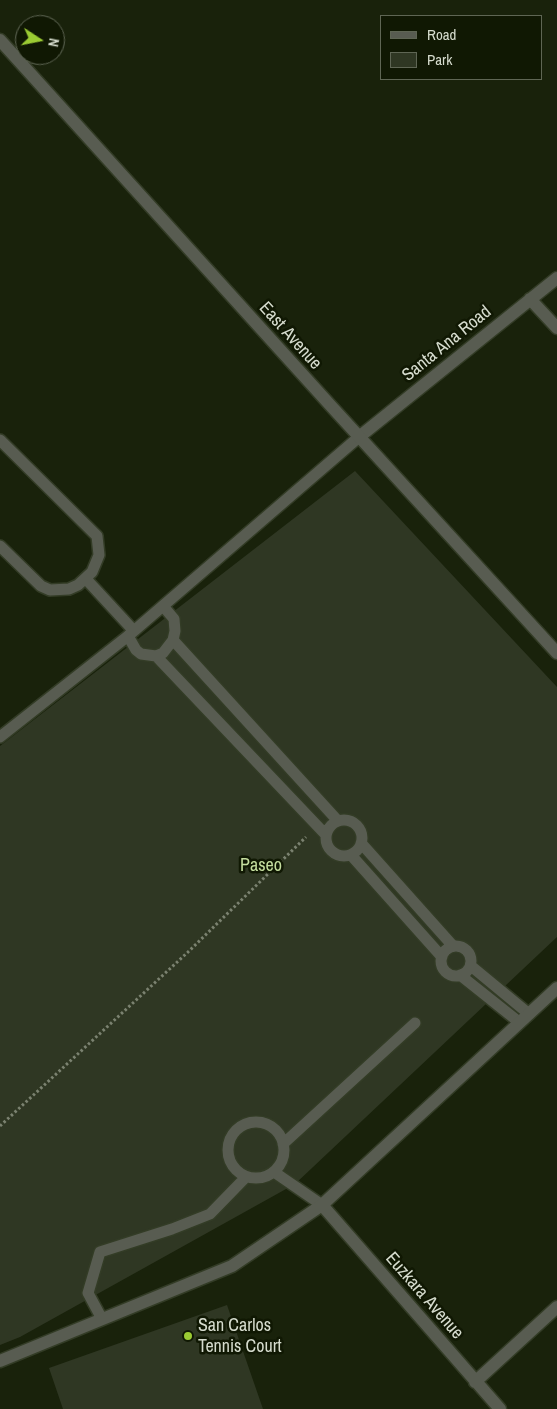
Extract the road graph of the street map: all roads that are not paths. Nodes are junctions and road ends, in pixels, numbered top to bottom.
1 (0, 40) edge
2 (557, 278) edge
3 (530, 299) junction
4 (557, 328) edge
5 (359, 437) junction
6 (0, 440) edge
7 (0, 546) edge
8 (86, 579) junction
9 (162, 606) junction
10 (131, 634) junction
11 (173, 640) junction
12 (557, 653) edge
13 (156, 656) junction
14 (0, 737) edge
15 (338, 821) junction
16 (326, 835) junction
17 (361, 843) junction
18 (351, 855) junction
19 (406, 894) junction
20 (396, 905) junction
21 (428, 918) junction
22 (416, 929) junction
23 (453, 946) junction
24 (442, 957) junction
25 (471, 966) junction
26 (460, 975) junction
27 (557, 988) edge
28 (524, 1018) junction
29 (415, 1022) dead end
30 (284, 1144) junction
31 (274, 1172) junction
32 (246, 1177) junction
33 (322, 1205) junction
34 (557, 1307) edge
35 (102, 1319) junction
36 (0, 1361) edge
37 (475, 1382) junction
38 (500, 1409) edge

1 - 5 street, East Avenue
2 - 3 street, Santa Ana Road
3 - 4 street
3 - 5 street, Santa Ana Road
5 - 9 lane
5 - 12 street, East Avenue
6 - 8 lane
7 - 8 lane
8 - 10 lane
9 - 10 lane
9 - 11 lane
10 - 13 lane
10 - 14 lane
11 - 13 lane
11 - 15 lane
13 - 16 lane
15 - 16 lane
15 - 17 lane
16 - 18 lane
17 - 18 lane
17 - 19 lane
18 - 20 lane
19 - 20 lane
19 - 21 lane
20 - 22 lane
21 - 22 lane
21 - 23 lane
22 - 24 lane
23 - 24 lane
23 - 25 lane
24 - 26 lane
25 - 26 lane
25 - 28 lane
26 - 28 lane
27 - 28 street
28 - 33 street
29 - 30 lane
30 - 31 lane
30 - 32 lane
31 - 32 lane
31 - 33 lane
32 - 35 lane
33 - 35 street
33 - 37 street, Euzkara Avenue
34 - 37 street
35 - 36 street
37 - 38 street, Euzkara Avenue

